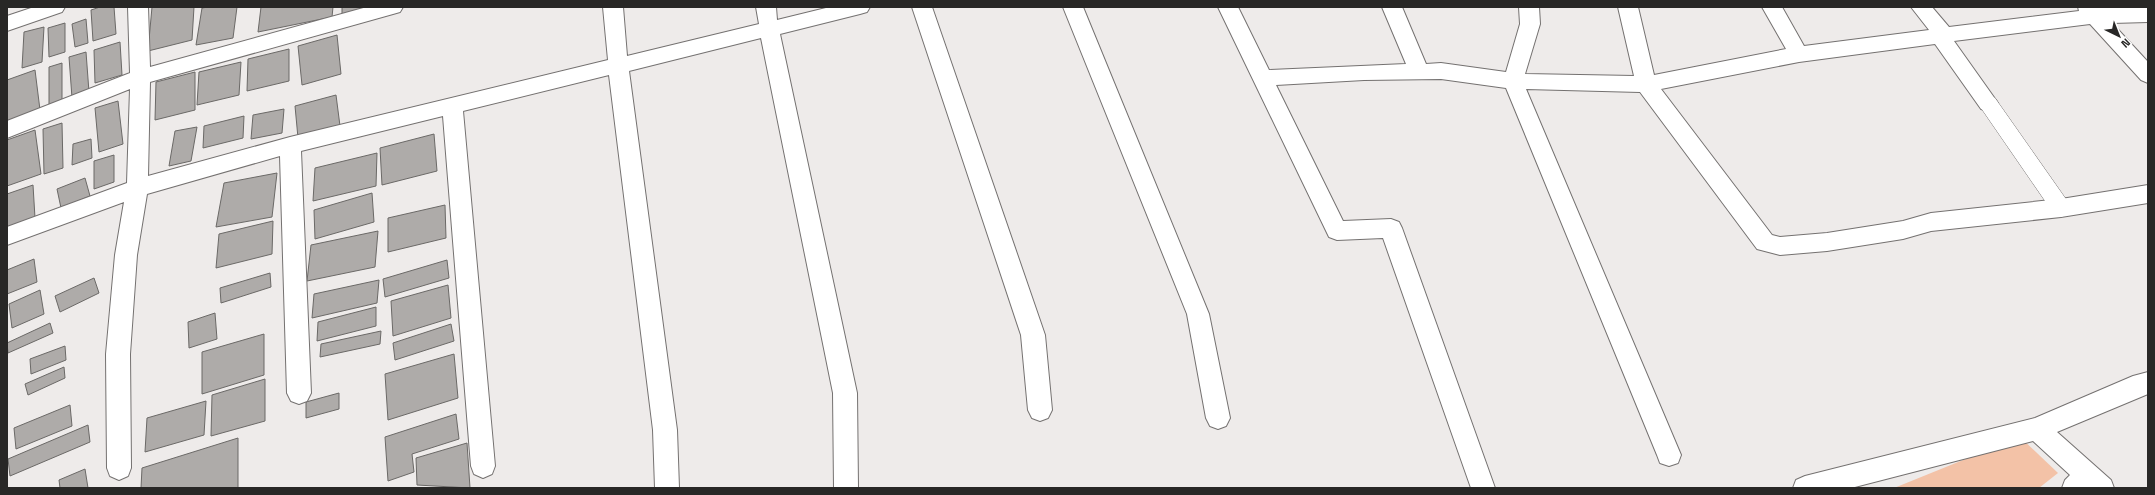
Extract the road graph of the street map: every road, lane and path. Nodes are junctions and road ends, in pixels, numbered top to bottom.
1 (55, 7) edge
2 (138, 7) edge
3 (393, 7) edge
4 (613, 7) edge
5 (766, 7) edge
6 (860, 7) edge
7 (922, 7) edge
8 (1073, 7) edge
9 (1228, 7) edge
10 (1392, 7) edge
11 (1529, 7) edge
12 (1628, 7) edge
13 (1772, 7) edge
14 (1921, 7) edge
15 (2090, 11) edge
16 (2148, 15) edge
17 (7, 24) edge
18 (769, 30) junction
19 (1942, 36) junction
20 (1798, 54) junction
21 (618, 64) junction
22 (1419, 72) junction
23 (2148, 75) edge
24 (140, 77) junction
25 (1264, 78) junction
26 (1513, 82) junction
27 (1646, 84) junction
28 (1988, 103) joint
29 (452, 105) junction
30 (7, 130) edge
31 (290, 145) junction
32 (137, 188) junction
33 (2148, 194) edge
34 (2061, 208) junction
35 (7, 236) edge
36 (2146, 385) edge
37 (299, 393) dead end
38 (1040, 410) dead end
39 (1218, 418) dead end
40 (2037, 429) junction
41 (1669, 455) dead end
42 (483, 466) dead end
43 (119, 468) dead end
44 (2088, 484) edge
45 (668, 488) edge
46 (846, 488) edge
47 (1483, 488) edge
48 (1805, 488) edge

1 - 17 street
2 - 24 street
3 - 24 street
4 - 21 street
5 - 18 street
6 - 18 street
7 - 38 street
8 - 39 street
9 - 25 street
10 - 22 street
11 - 26 street
12 - 27 street
13 - 20 street
14 - 19 street
15 - 16 street
15 - 19 street
15 - 23 street
18 - 21 street
18 - 46 street
19 - 20 street
19 - 28 street
20 - 27 street
21 - 29 street
21 - 45 street
22 - 25 street
22 - 26 street
24 - 30 street
24 - 32 street
25 - 47 street
26 - 27 street
26 - 41 street
27 - 34 street
28 - 34 lane
29 - 31 street
29 - 42 street
31 - 32 street
31 - 37 street
32 - 35 street
32 - 43 street
33 - 34 street
36 - 40 street
40 - 44 street
40 - 48 street

